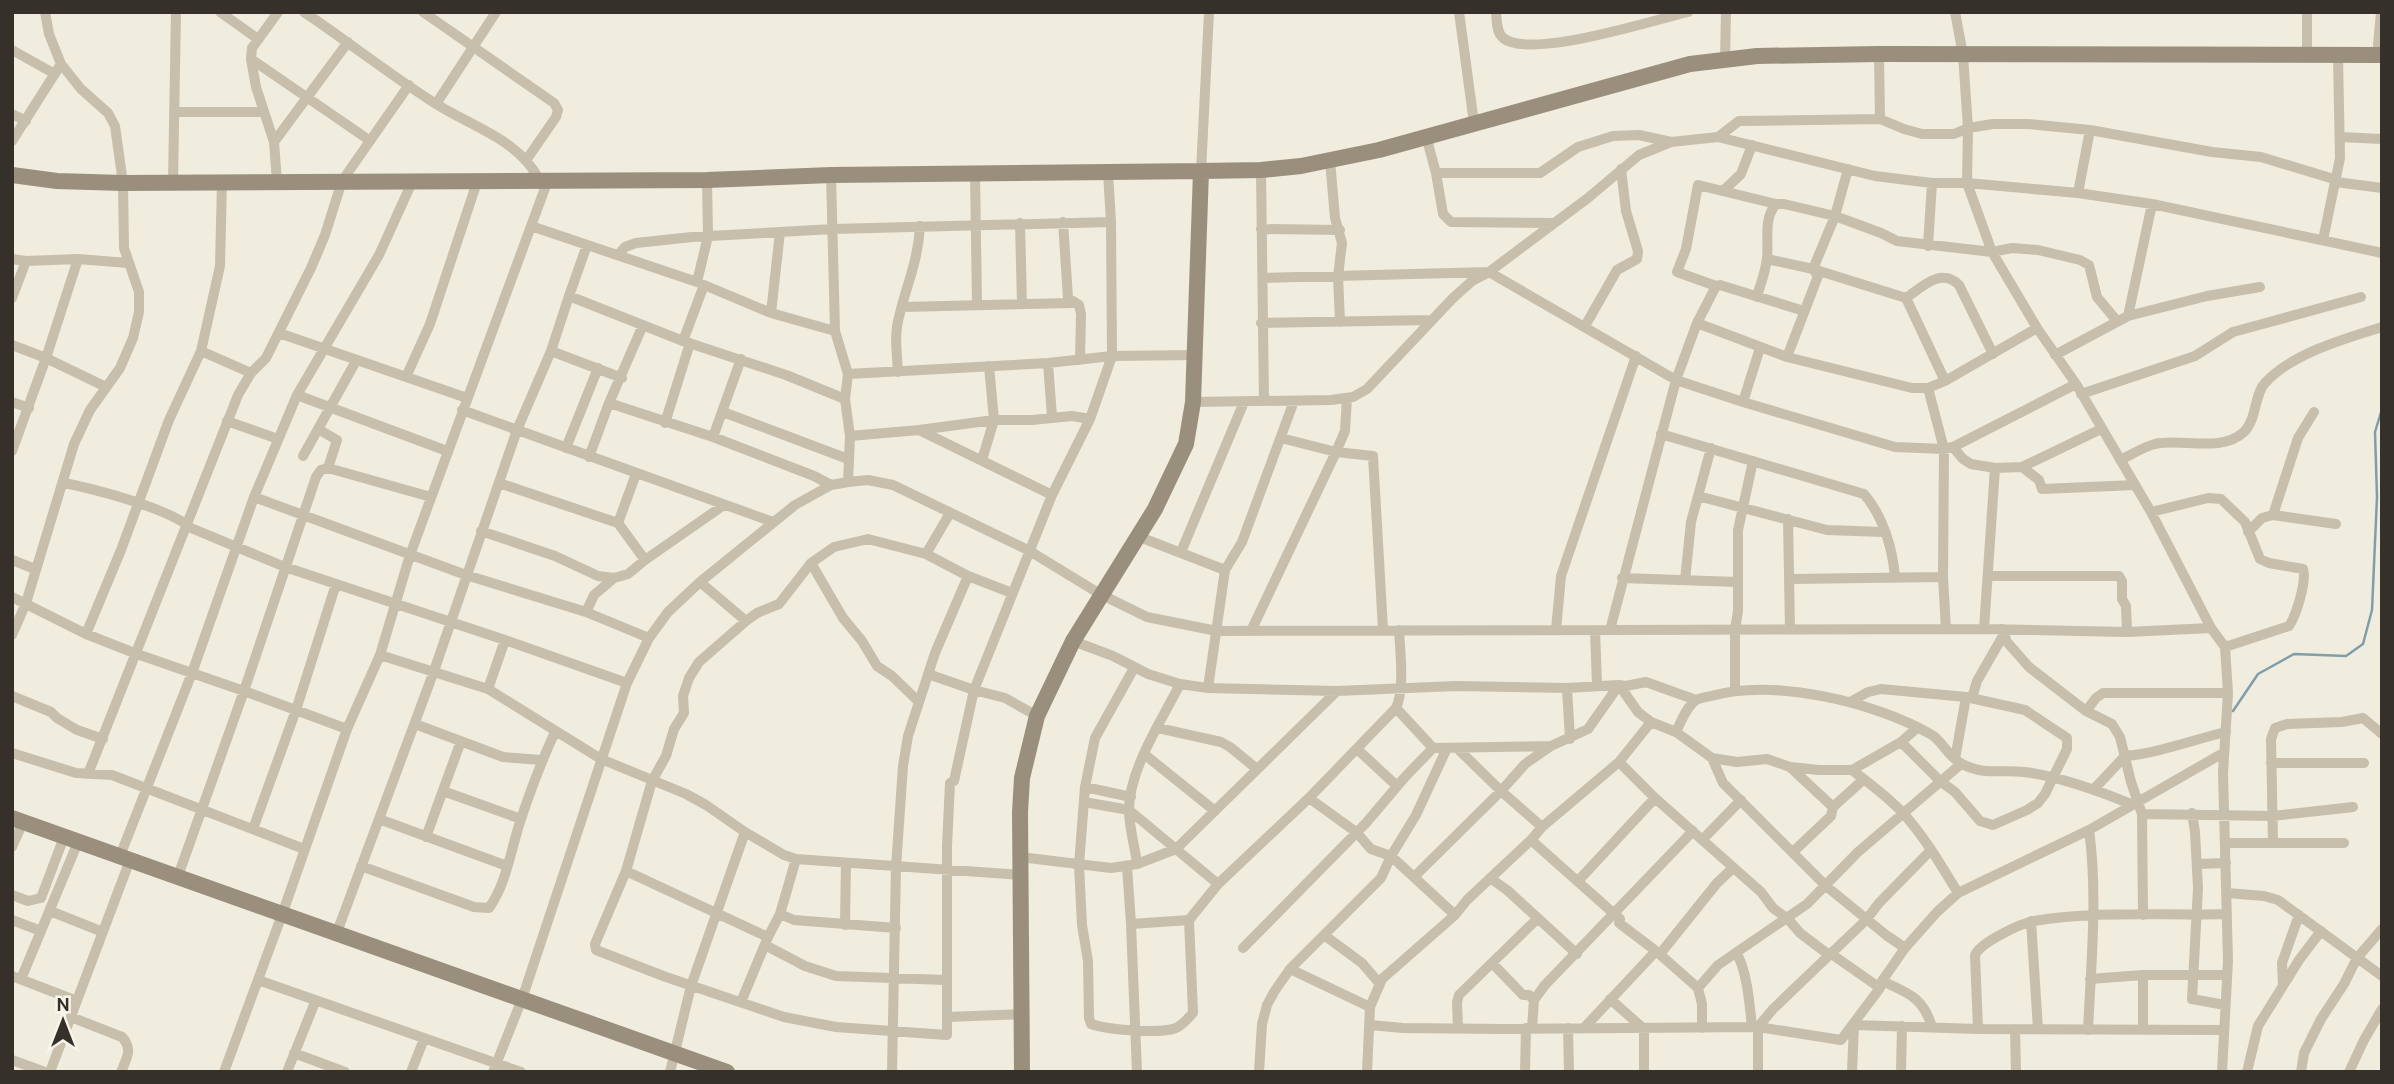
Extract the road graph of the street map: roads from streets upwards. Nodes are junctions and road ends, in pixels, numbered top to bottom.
1 (45, 12) edge
2 (176, 12) edge
3 (220, 12) edge
4 (278, 12) edge
5 (303, 12) edge
6 (423, 12) edge
7 (496, 12) edge
8 (1209, 12) edge
9 (1459, 12) edge
10 (1496, 12) edge
11 (1688, 12) edge
12 (1726, 12) edge
13 (1955, 12) edge
14 (2307, 12) edge
15 (2381, 12) edge
16 (258, 39) junction
17 (348, 42) junction
18 (474, 47) junction
19 (12, 50) edge
20 (1879, 54) junction
21 (1963, 55) junction
22 (2380, 55) edge
23 (2307, 56) junction
24 (2338, 56) junction
25 (251, 60) junction
26 (1725, 60) junction
27 (58, 69) junction
28 (409, 85) junction
29 (306, 99) junction
30 (436, 104) junction
31 (174, 112) junction
32 (264, 112) junction
33 (12, 114) edge
34 (1880, 119) junction
35 (26, 121) junction
36 (1474, 123) junction
37 (1968, 128) junction
38 (2090, 130) junction
39 (1426, 136) junction
40 (1718, 137) junction
41 (2340, 137) junction
42 (2382, 138) edge
43 (369, 140) junction
44 (12, 141) edge
45 (274, 142) junction
46 (1671, 142) junction
47 (1752, 145) junction
48 (527, 159) junction
49 (1330, 160) junction
50 (1621, 169) junction
51 (1848, 169) junction
52 (1261, 170) junction
53 (1108, 172) junction
54 (1201, 172) junction
55 (975, 173) junction
56 (1436, 173) junction
57 (12, 175) edge
58 (831, 175) junction
59 (478, 179) junction
60 (413, 180) junction
61 (544, 180) junction
62 (707, 180) junction
63 (342, 181) junction
64 (2337, 181) junction
65 (173, 182) junction
66 (222, 182) junction
67 (277, 182) junction
68 (123, 183) junction
69 (1932, 183) junction
70 (1967, 183) junction
71 (2382, 188) edge
72 (1723, 191) junction
73 (2078, 192) junction
74 (1776, 204) junction
75 (2152, 204) junction
76 (1835, 216) junction
77 (1063, 222) junction
78 (1111, 222) junction
79 (1020, 223) junction
80 (1554, 223) junction
81 (976, 224) junction
82 (531, 226) junction
83 (920, 226) junction
84 (834, 229) junction
85 (1261, 229) junction
86 (1340, 230) junction
87 (780, 232) junction
88 (708, 236) junction
89 (2323, 240) junction
90 (587, 245) junction
91 (1928, 246) junction
92 (1992, 252) junction
93 (2382, 253) edge
94 (618, 255) junction
95 (12, 259) edge
96 (78, 259) junction
97 (1768, 259) junction
98 (26, 261) junction
99 (128, 263) junction
100 (1813, 269) junction
101 (1489, 272) junction
102 (1338, 276) junction
103 (1263, 278) junction
104 (701, 283) junction
105 (1716, 286) junction
106 (2260, 287) dead end
107 (569, 296) junction
108 (1757, 297) junction
109 (2361, 297) dead end
110 (12, 298) edge
111 (1906, 298) junction
112 (1072, 303) junction
113 (977, 304) junction
114 (1022, 304) junction
115 (902, 307) junction
116 (1804, 312) junction
117 (771, 313) junction
118 (2129, 316) junction
119 (1431, 320) junction
120 (2117, 321) junction
121 (1340, 322) junction
122 (1261, 323) junction
123 (1697, 323) junction
124 (643, 326) junction
125 (1585, 326) junction
126 (2382, 327) edge
127 (2037, 328) junction
128 (835, 331) junction
129 (279, 333) junction
130 (687, 342) junction
131 (12, 345) edge
132 (1760, 348) junction
133 (324, 350) junction
134 (201, 351) junction
135 (551, 351) junction
136 (1993, 354) junction
137 (1196, 355) junction
138 (2056, 355) junction
139 (1112, 356) junction
140 (1636, 356) junction
141 (1787, 357) junction
142 (46, 358) junction
143 (741, 359) junction
144 (1080, 359) junction
145 (356, 361) junction
146 (1048, 363) junction
147 (989, 366) junction
148 (598, 368) junction
149 (898, 372) junction
150 (251, 373) junction
151 (848, 374) junction
152 (406, 377) junction
153 (622, 378) junction
154 (1676, 380) junction
155 (1945, 381) junction
156 (106, 387) junction
157 (1928, 388) junction
158 (2078, 389) junction
159 (297, 395) junction
160 (467, 398) junction
161 (1346, 398) junction
162 (845, 399) junction
163 (1264, 401) junction
164 (1294, 401) junction
165 (12, 402) edge
166 (1193, 402) junction
167 (1244, 402) junction
168 (1743, 402) junction
169 (609, 403) junction
170 (29, 408) junction
171 (332, 408) junction
172 (462, 410) junction
173 (723, 412) junction
174 (2314, 412) dead end
175 (1052, 418) junction
176 (1090, 419) junction
177 (994, 420) junction
178 (227, 421) junction
179 (665, 423) junction
180 (318, 429) junction
181 (2101, 429) junction
182 (517, 430) junction
183 (919, 430) junction
184 (1661, 434) junction
185 (850, 436) junction
186 (713, 438) junction
187 (1281, 438) junction
188 (278, 439) junction
189 (566, 448) junction
190 (1711, 448) junction
191 (1948, 448) junction
192 (12, 450) edge
193 (447, 451) junction
194 (1336, 453) junction
195 (303, 456) dead end
196 (589, 457) junction
197 (848, 459) junction
198 (982, 460) junction
199 (2120, 460) junction
200 (1753, 461) junction
201 (2022, 467) junction
202 (328, 468) junction
203 (1995, 468) junction
204 (636, 474) junction
205 (848, 482) junction
206 (64, 483) junction
207 (499, 483) junction
208 (831, 485) junction
209 (2135, 485) junction
210 (1052, 495) junction
211 (1698, 496) junction
212 (254, 497) junction
213 (431, 497) junction
214 (137, 504) junction
215 (724, 505) junction
216 (1742, 509) junction
217 (2151, 512) junction
218 (950, 513) junction
219 (2273, 515) junction
220 (304, 516) junction
221 (1788, 519) junction
222 (773, 522) junction
223 (618, 523) junction
224 (2336, 524) dead end
225 (187, 525) junction
226 (481, 531) junction
227 (1883, 531) junction
228 (2248, 532) junction
229 (1137, 536) junction
230 (236, 548) junction
231 (1028, 550) junction
232 (1181, 552) junction
233 (926, 554) junction
234 (410, 555) junction
235 (12, 560) edge
236 (645, 560) junction
237 (811, 563) junction
238 (285, 567) junction
239 (34, 569) junction
240 (1224, 570) junction
241 (466, 575) junction
242 (968, 576) junction
243 (1988, 576) junction
244 (614, 578) junction
245 (1622, 578) junction
246 (1895, 578) junction
247 (1943, 578) junction
248 (1790, 579) junction
249 (1685, 580) junction
250 (700, 582) junction
251 (1737, 582) junction
252 (336, 584) junction
253 (1012, 593) junction
254 (1100, 594) junction
255 (12, 597) edge
256 (26, 603) junction
257 (395, 604) junction
258 (586, 612) junction
259 (746, 621) junction
260 (450, 622) junction
261 (2211, 628) junction
262 (1383, 629) junction
263 (1790, 629) junction
264 (1946, 629) junction
265 (1984, 629) junction
266 (1399, 630) junction
267 (1556, 630) junction
268 (1595, 630) junction
269 (1610, 630) junction
270 (1735, 630) junction
271 (1217, 631) junction
272 (1251, 631) junction
273 (2003, 631) junction
274 (2127, 632) junction
275 (86, 634) junction
276 (12, 635) edge
277 (649, 638) junction
278 (505, 640) junction
279 (1073, 641) junction
280 (2225, 647) junction
281 (137, 654) junction
282 (380, 655) junction
283 (1134, 668) junction
284 (434, 671) junction
285 (192, 673) junction
286 (928, 674) junction
287 (627, 683) junction
288 (1180, 684) junction
289 (1597, 685) junction
290 (1619, 685) junction
291 (1208, 688) junction
292 (1567, 688) junction
293 (1399, 689) junction
294 (488, 690) junction
295 (974, 690) junction
296 (1735, 690) junction
297 (244, 691) junction
298 (1337, 691) junction
299 (2228, 694) junction
300 (12, 696) edge
301 (1969, 698) junction
302 (1696, 700) junction
303 (919, 702) junction
304 (1850, 702) junction
305 (1396, 708) junction
306 (296, 710) junction
307 (2087, 711) junction
308 (1037, 716) junction
309 (1651, 722) junction
310 (415, 724) junction
311 (1917, 727) junction
312 (1158, 728) junction
313 (346, 729) junction
314 (555, 732) junction
315 (1676, 732) junction
316 (2225, 732) junction
317 (2382, 734) edge
318 (103, 739) junction
319 (1570, 739) junction
320 (461, 741) junction
321 (1901, 742) junction
322 (1551, 746) junction
323 (1433, 748) junction
324 (1452, 748) junction
325 (1357, 749) junction
326 (12, 753) edge
327 (2223, 753) junction
328 (1144, 754) junction
329 (2125, 756) junction
330 (1712, 758) junction
331 (601, 759) junction
332 (541, 760) junction
333 (1958, 761) junction
334 (1619, 762) junction
335 (2364, 762) dead end
336 (2272, 763) junction
337 (1790, 767) junction
338 (1256, 769) junction
339 (1852, 770) junction
340 (88, 774) junction
341 (1864, 779) junction
342 (2051, 779) junction
343 (652, 781) junction
344 (1940, 781) junction
345 (1397, 786) junction
346 (1085, 787) junction
347 (146, 789) junction
348 (2094, 789) junction
349 (443, 791) junction
350 (1501, 791) junction
351 (1131, 797) junction
352 (1309, 798) junction
353 (1655, 798) junction
354 (1741, 800) junction
355 (1084, 802) junction
356 (2135, 802) junction
357 (1833, 807) junction
358 (2353, 807) dead end
359 (202, 809) junction
360 (1129, 810) junction
361 (1214, 811) junction
362 (1902, 813) junction
363 (2192, 813) junction
364 (2142, 814) junction
365 (2225, 815) junction
366 (2273, 816) junction
367 (379, 819) junction
368 (521, 819) junction
369 (18, 820) edge
370 (1542, 827) junction
371 (253, 829) junction
372 (2089, 830) junction
373 (1693, 831) junction
374 (745, 832) junction
375 (1356, 832) junction
376 (426, 837) junction
377 (71, 839) junction
378 (1531, 840) junction
379 (1702, 840) junction
380 (2273, 842) junction
381 (2344, 843) dead end
382 (2225, 844) junction
383 (12, 847) edge
384 (304, 849) junction
385 (1176, 849) junction
386 (1931, 850) junction
387 (1793, 852) junction
388 (1391, 856) junction
389 (1020, 857) junction
390 (125, 858) junction
391 (796, 859) junction
392 (846, 863) junction
393 (2226, 863) junction
394 (2198, 864) junction
395 (1079, 865) junction
396 (1132, 865) junction
397 (361, 866) junction
398 (507, 866) junction
399 (896, 867) junction
400 (1733, 868) junction
401 (626, 871) junction
402 (947, 871) junction
403 (1020, 875) junction
404 (178, 876) junction
405 (1414, 877) junction
406 (1490, 878) junction
407 (1578, 881) junction
408 (1218, 884) junction
409 (1826, 886) junction
410 (1958, 893) junction
411 (2227, 893) junction
412 (12, 895) edge
413 (50, 911) junction
414 (284, 912) junction
415 (716, 912) junction
416 (780, 914) junction
417 (1615, 914) junction
418 (2227, 914) junction
419 (1455, 915) junction
420 (2143, 915) junction
421 (2196, 915) junction
422 (2300, 915) junction
423 (2092, 916) junction
424 (1538, 918) junction
425 (1788, 919) junction
426 (12, 920) edge
427 (1189, 920) junction
428 (1866, 920) junction
429 (2031, 921) junction
430 (1131, 924) junction
431 (845, 925) junction
432 (896, 928) junction
433 (2382, 929) edge
434 (41, 931) junction
435 (2322, 931) junction
436 (103, 932) junction
437 (337, 932) junction
438 (1324, 935) junction
439 (766, 941) junction
440 (1243, 948) dead end
441 (1905, 948) junction
442 (1658, 952) junction
443 (1736, 953) junction
444 (1577, 954) junction
445 (1829, 954) junction
446 (2357, 958) junction
447 (1492, 963) junction
448 (1290, 969) junction
449 (2195, 974) junction
450 (2143, 975) junction
451 (2227, 975) junction
452 (2382, 976) edge
453 (17, 977) edge
454 (895, 979) junction
455 (2090, 979) junction
456 (258, 980) junction
457 (946, 980) junction
458 (1380, 984) junction
459 (1881, 984) junction
460 (691, 986) junction
461 (2283, 986) junction
462 (1698, 988) junction
463 (522, 999) junction
464 (1610, 999) junction
465 (1534, 1000) junction
466 (77, 1001) junction
467 (315, 1002) junction
468 (741, 1002) junction
469 (2225, 1005) junction
470 (1370, 1007) junction
471 (2382, 1009) edge
472 (1022, 1014) junction
473 (71, 1017) junction
474 (947, 1017) junction
475 (2378, 1022) edge
476 (1370, 1025) junction
477 (1854, 1025) junction
478 (1902, 1026) junction
479 (1755, 1027) junction
480 (1932, 1027) junction
481 (1458, 1028) junction
482 (1529, 1028) junction
483 (1568, 1028) junction
484 (1583, 1028) junction
485 (1702, 1028) junction
486 (1644, 1029) junction
487 (1979, 1029) junction
488 (2015, 1029) junction
489 (2038, 1029) junction
490 (2143, 1029) junction
491 (2088, 1030) junction
492 (2224, 1030) junction
493 (1135, 1031) junction
494 (894, 1032) junction
495 (424, 1039) junction
496 (294, 1053) junction
497 (676, 1053) junction
498 (12, 1060) edge
499 (495, 1067) edge
500 (48, 1072) edge
501 (121, 1072) edge
502 (224, 1072) edge
503 (287, 1072) edge
504 (345, 1072) edge
505 (411, 1072) edge
506 (521, 1072) edge
507 (670, 1072) edge
508 (727, 1072) edge
509 (892, 1072) edge
510 (1022, 1072) edge
511 (1137, 1072) edge
512 (1259, 1072) edge
513 (1367, 1072) edge
514 (1525, 1072) edge
515 (1569, 1072) edge
516 (1644, 1072) edge
517 (1758, 1072) edge
518 (1852, 1072) edge
519 (1900, 1072) edge
520 (2016, 1072) edge
521 (2222, 1072) edge
522 (2247, 1072) edge
523 (2301, 1072) edge
524 (2349, 1072) edge

1 - 27 street
2 - 31 street
3 - 16 street
4 - 16 street
5 - 17 street
6 - 18 street
7 - 18 street
8 - 54 street
9 - 36 street
10 - 11 street
12 - 26 street
13 - 21 street
14 - 23 street
15 - 22 street
16 - 25 street
17 - 28 street
17 - 29 street
18 - 30 street
18 - 48 street
19 - 27 street
20 - 21 street
20 - 26 street
20 - 34 street
21 - 23 street
21 - 37 street
22 - 24 street
23 - 24 street
24 - 41 street
25 - 29 street
25 - 32 street
26 - 36 street
27 - 35 street
27 - 68 street
28 - 30 street
28 - 43 street
29 - 43 street
29 - 45 street
30 - 48 street
31 - 32 street
31 - 65 street
32 - 45 street
33 - 35 street
34 - 37 street
34 - 40 street
35 - 44 street
36 - 39 street
37 - 38 street
37 - 70 street
38 - 64 street
38 - 73 street
39 - 49 street
39 - 56 street
40 - 46 street
40 - 47 street
41 - 42 street
41 - 64 street
43 - 63 street
45 - 67 street
46 - 50 street
46 - 56 street
47 - 51 street
47 - 72 street
48 - 61 street
49 - 52 street
49 - 86 street
50 - 80 street
50 - 125 street
51 - 69 street
51 - 76 street
52 - 54 street
52 - 85 street
53 - 54 street
53 - 55 street
53 - 78 street
54 - 137 street
55 - 58 street
55 - 81 street
56 - 80 street
57 - 68 street
58 - 62 street
58 - 84 street
59 - 60 street
59 - 61 street
59 - 152 street
60 - 63 street
60 - 133 street
61 - 62 street
61 - 82 street
62 - 88 street
63 - 67 street
63 - 129 street
64 - 71 street
64 - 89 street
65 - 66 street
65 - 68 street
66 - 67 street
66 - 134 street
68 - 99 street
69 - 70 street
69 - 91 street
70 - 73 street
70 - 92 street
72 - 74 street
72 - 105 street
73 - 75 street
74 - 76 street
74 - 97 street
75 - 89 street
75 - 118 street
76 - 91 street
76 - 100 street
77 - 78 street
77 - 79 street
77 - 112 street
78 - 139 street
79 - 81 street
79 - 114 street
80 - 101 street
81 - 83 street
81 - 113 street
82 - 90 street
82 - 160 street
83 - 84 street
83 - 115 street
84 - 87 street
84 - 128 street
85 - 86 street
85 - 103 street
86 - 102 street
87 - 88 street
87 - 117 street
88 - 94 street
88 - 104 street
89 - 93 street
90 - 94 street
90 - 107 street
91 - 92 street
92 - 120 street
92 - 127 street
94 - 104 street
95 - 98 street
96 - 98 street
96 - 99 street
96 - 142 street
97 - 100 street
97 - 108 street
98 - 110 street
99 - 156 street
100 - 111 street
100 - 116 street
101 - 102 street
101 - 119 street
101 - 125 street
102 - 103 street
102 - 121 street
103 - 122 street
104 - 117 street
104 - 130 street
105 - 108 street
105 - 123 street
106 - 118 street
107 - 124 street
107 - 135 street
108 - 116 street
109 - 158 street
111 - 136 street
111 - 155 street
112 - 114 street
112 - 144 street
113 - 114 street
113 - 115 street
115 - 149 street
116 - 141 street
117 - 128 street
118 - 120 street
119 - 121 street
119 - 161 street
120 - 138 street
121 - 122 street
122 - 163 street
123 - 132 street
123 - 154 street
124 - 130 street
124 - 153 street
125 - 140 street
126 - 199 street
127 - 136 street
127 - 138 street
128 - 151 street
129 - 133 street
129 - 150 street
130 - 143 street
130 - 179 street
131 - 142 street
132 - 141 street
132 - 168 street
133 - 145 street
133 - 159 street
134 - 150 street
134 - 214 street
135 - 148 street
135 - 182 street
136 - 155 street
137 - 139 street
137 - 166 street
138 - 158 street
139 - 144 street
139 - 176 street
140 - 154 street
140 - 267 street
141 - 157 street
142 - 156 street
142 - 170 street
143 - 162 street
143 - 173 street
144 - 146 street
145 - 152 street
145 - 171 street
146 - 147 street
146 - 175 street
147 - 149 street
147 - 177 street
148 - 153 street
148 - 189 street
149 - 151 street
150 - 178 street
151 - 162 street
152 - 160 street
153 - 169 street
154 - 168 street
154 - 184 street
155 - 157 street
156 - 206 street
157 - 191 street
158 - 181 street
158 - 191 street
159 - 171 street
159 - 188 street
160 - 172 street
161 - 164 street
161 - 194 street
162 - 185 street
163 - 164 street
163 - 167 street
164 - 187 street
165 - 170 street
166 - 167 street
166 - 229 street
167 - 232 street
168 - 191 street
169 - 179 street
169 - 196 street
170 - 192 street
171 - 180 street
171 - 193 street
172 - 182 street
172 - 193 street
173 - 186 street
173 - 197 street
174 - 219 street
175 - 176 street
175 - 177 street
176 - 210 street
177 - 183 street
177 - 198 street
178 - 188 street
178 - 225 street
179 - 186 street
180 - 195 street
180 - 202 street
181 - 199 street
181 - 201 street
182 - 189 street
182 - 207 street
183 - 185 street
183 - 198 street
184 - 190 street
184 - 245 street
185 - 197 street
186 - 208 street
187 - 194 street
187 - 240 street
188 - 212 street
189 - 196 street
190 - 200 street
190 - 211 street
191 - 203 street
191 - 247 street
193 - 213 street
194 - 262 street
194 - 272 street
196 - 204 street
197 - 205 street
198 - 210 street
199 - 209 street
200 - 216 street
200 - 227 street
201 - 203 street
201 - 209 street
202 - 213 street
202 - 220 street
203 - 243 street
204 - 215 street
204 - 223 street
205 - 208 street
205 - 218 street
206 - 214 street
206 - 239 street
207 - 223 street
207 - 226 street
208 - 222 street
209 - 217 street
210 - 231 street
211 - 216 street
211 - 249 street
212 - 220 street
212 - 230 street
213 - 234 street
214 - 225 street
214 - 275 street
215 - 222 street
215 - 236 street
216 - 221 street
216 - 251 street
217 - 228 street
217 - 261 street
218 - 231 street
218 - 233 street
219 - 224 street
219 - 228 street
220 - 234 street
220 - 238 street
221 - 227 street
221 - 248 street
222 - 250 street
223 - 236 street
225 - 230 street
225 - 281 street
226 - 241 street
226 - 244 street
227 - 246 street
228 - 280 street
229 - 232 street
229 - 254 street
230 - 238 street
230 - 285 street
231 - 253 street
231 - 254 street
232 - 240 street
233 - 237 street
233 - 242 street
234 - 241 street
234 - 257 street
235 - 239 street
236 - 244 street
237 - 259 street
237 - 303 street
238 - 252 street
238 - 297 street
239 - 256 street
240 - 271 street
241 - 258 street
241 - 260 street
242 - 253 street
242 - 286 street
243 - 265 street
243 - 274 street
244 - 258 street
245 - 249 street
245 - 269 street
246 - 247 street
246 - 248 street
247 - 264 street
248 - 263 street
249 - 251 street
250 - 259 street
250 - 277 street
251 - 270 street
252 - 257 street
252 - 306 street
253 - 295 street
254 - 271 street
254 - 279 street
255 - 256 street
256 - 275 street
256 - 276 street
257 - 260 street
257 - 282 street
258 - 277 street
259 - 343 street
260 - 278 street
260 - 284 street
261 - 274 street
261 - 280 street
262 - 266 street
262 - 272 street
263 - 264 street
263 - 270 street
264 - 265 street
265 - 273 street
266 - 267 street
266 - 293 street
267 - 268 street
268 - 269 street
268 - 289 street
269 - 270 street
270 - 296 street
271 - 272 street
271 - 291 street
273 - 274 street
273 - 301 street
273 - 307 street
275 - 281 street
277 - 287 street
278 - 287 street
278 - 294 street
279 - 283 street
279 - 308 street
280 - 299 street
281 - 285 street
281 - 318 street
282 - 284 street
282 - 313 street
283 - 288 street
283 - 346 street
284 - 294 street
284 - 310 street
285 - 297 street
285 - 347 street
286 - 295 street
286 - 303 street
287 - 331 street
288 - 291 street
288 - 312 street
289 - 290 street
289 - 292 street
290 - 302 street
290 - 309 street
290 - 319 street
291 - 298 street
292 - 293 street
292 - 319 street
293 - 298 street
293 - 305 street
294 - 314 street
295 - 308 street
295 - 402 street
296 - 302 street
296 - 304 street
297 - 306 street
297 - 359 street
298 - 338 street
299 - 307 street
299 - 316 street
300 - 318 street
301 - 304 street
301 - 333 street
301 - 342 street
302 - 315 street
303 - 399 street
304 - 311 street
305 - 323 street
305 - 325 street
306 - 313 street
306 - 371 street
307 - 329 street
308 - 389 street
309 - 315 street
309 - 334 street
310 - 320 street
310 - 367 street
311 - 321 street
311 - 333 street
312 - 328 street
312 - 338 street
313 - 384 street
314 - 331 street
314 - 332 street
315 - 330 street
316 - 327 street
316 - 329 street
317 - 336 street
318 - 340 street
319 - 322 street
320 - 332 street
320 - 349 street
321 - 339 street
321 - 344 street
322 - 324 street
322 - 350 street
323 - 324 street
323 - 345 street
324 - 350 street
324 - 388 street
325 - 345 street
325 - 352 street
326 - 340 street
327 - 356 street
327 - 365 street
328 - 351 street
328 - 361 street
329 - 348 street
329 - 356 street
330 - 337 street
330 - 354 street
331 - 343 street
331 - 463 street
332 - 368 street
333 - 342 street
333 - 344 street
334 - 353 street
334 - 370 street
335 - 336 street
336 - 366 street
337 - 339 street
337 - 357 street
338 - 361 street
339 - 341 street
340 - 347 street
341 - 357 street
341 - 362 street
342 - 344 street
342 - 348 street
343 - 374 street
343 - 401 street
344 - 362 street
345 - 375 street
346 - 351 street
346 - 355 street
347 - 359 street
347 - 390 street
348 - 356 street
349 - 368 street
349 - 376 street
350 - 370 street
350 - 405 street
351 - 360 street
352 - 375 street
352 - 408 street
353 - 373 street
353 - 407 street
354 - 379 street
354 - 387 street
355 - 360 street
355 - 395 street
356 - 364 street
356 - 372 street
357 - 387 street
358 - 366 street
359 - 371 street
359 - 404 street
360 - 385 street
360 - 396 street
361 - 385 street
362 - 386 street
362 - 409 street
363 - 364 street
363 - 365 street
363 - 394 street
364 - 420 street
365 - 366 street
365 - 382 street
366 - 380 street
367 - 376 street
367 - 397 street
368 - 398 street
369 - 377 street
369 - 383 street
370 - 378 street
371 - 384 street
372 - 410 street
372 - 423 street
373 - 379 street
373 - 417 street
374 - 391 street
374 - 415 street
375 - 388 street
375 - 440 street
376 - 398 street
377 - 390 street
377 - 412 street
377 - 413 street
378 - 406 street
378 - 407 street
379 - 400 street
380 - 381 street
380 - 382 street
382 - 393 street
384 - 414 street
385 - 396 street
385 - 408 street
386 - 410 street
386 - 428 street
387 - 409 street
388 - 405 street
388 - 438 street
389 - 395 street
389 - 403 street
390 - 404 street
390 - 436 street
391 - 392 street
391 - 416 street
392 - 399 street
392 - 431 street
393 - 394 street
393 - 411 street
394 - 421 street
395 - 396 street
395 - 493 street
396 - 430 street
397 - 398 street
397 - 437 street
399 - 402 street
399 - 432 street
400 - 425 street
400 - 442 street
401 - 415 street
401 - 460 street
402 - 403 street
402 - 457 street
403 - 472 street
404 - 414 street
405 - 419 street
406 - 419 street
406 - 424 street
407 - 417 street
408 - 427 street
409 - 425 street
409 - 428 street
410 - 441 street
411 - 418 street
411 - 422 street
413 - 434 street
413 - 436 street
414 - 437 street
414 - 456 street
415 - 439 street
415 - 460 street
416 - 431 street
416 - 439 street
417 - 442 street
417 - 444 street
418 - 421 street
418 - 451 street
419 - 458 street
420 - 421 street
420 - 423 street
421 - 449 street
422 - 435 street
422 - 461 street
423 - 429 street
423 - 455 street
424 - 444 street
424 - 447 street
425 - 443 street
425 - 445 street
426 - 434 street
427 - 430 street
427 - 493 street
428 - 441 street
428 - 445 street
429 - 487 street
429 - 489 street
430 - 493 street
431 - 432 street
432 - 454 street
433 - 446 street
434 - 453 street
435 - 446 street
435 - 461 street
436 - 466 street
437 - 463 street
438 - 448 street
438 - 458 street
439 - 454 street
439 - 468 street
441 - 459 street
442 - 462 street
442 - 464 street
443 - 462 street
443 - 479 street
444 - 465 street
445 - 459 street
445 - 479 street
446 - 452 street
446 - 523 street
447 - 465 street
447 - 481 street
448 - 470 street
448 - 512 street
449 - 450 street
449 - 451 street
449 - 469 street
450 - 455 street
450 - 490 street
451 - 469 street
453 - 466 street
454 - 457 street
454 - 494 street
455 - 491 street
456 - 467 street
456 - 502 street
457 - 474 street
458 - 470 street
459 - 477 street
459 - 480 street
460 - 468 street
460 - 497 street
461 - 522 street
462 - 485 street
463 - 497 street
463 - 499 street
464 - 484 street
464 - 486 street
465 - 482 street
466 - 473 street
467 - 495 street
467 - 496 street
468 - 494 street
469 - 492 street
470 - 476 street
471 - 475 street
472 - 474 street
472 - 510 street
473 - 500 street
473 - 501 street
474 - 494 street
475 - 524 street
476 - 481 street
476 - 513 street
477 - 478 street
477 - 479 street
477 - 518 street
478 - 480 street
478 - 519 street
479 - 485 street
479 - 517 street
480 - 487 street
481 - 482 street
482 - 483 street
482 - 514 street
483 - 484 street
483 - 515 street
484 - 486 street
485 - 486 street
486 - 516 street
487 - 488 street
488 - 489 street
488 - 520 street
489 - 491 street
490 - 491 street
490 - 492 street
492 - 521 street
493 - 511 street
494 - 509 street
495 - 499 street
495 - 505 street
496 - 503 street
496 - 504 street
497 - 507 street
497 - 508 street
498 - 500 street
499 - 506 street

